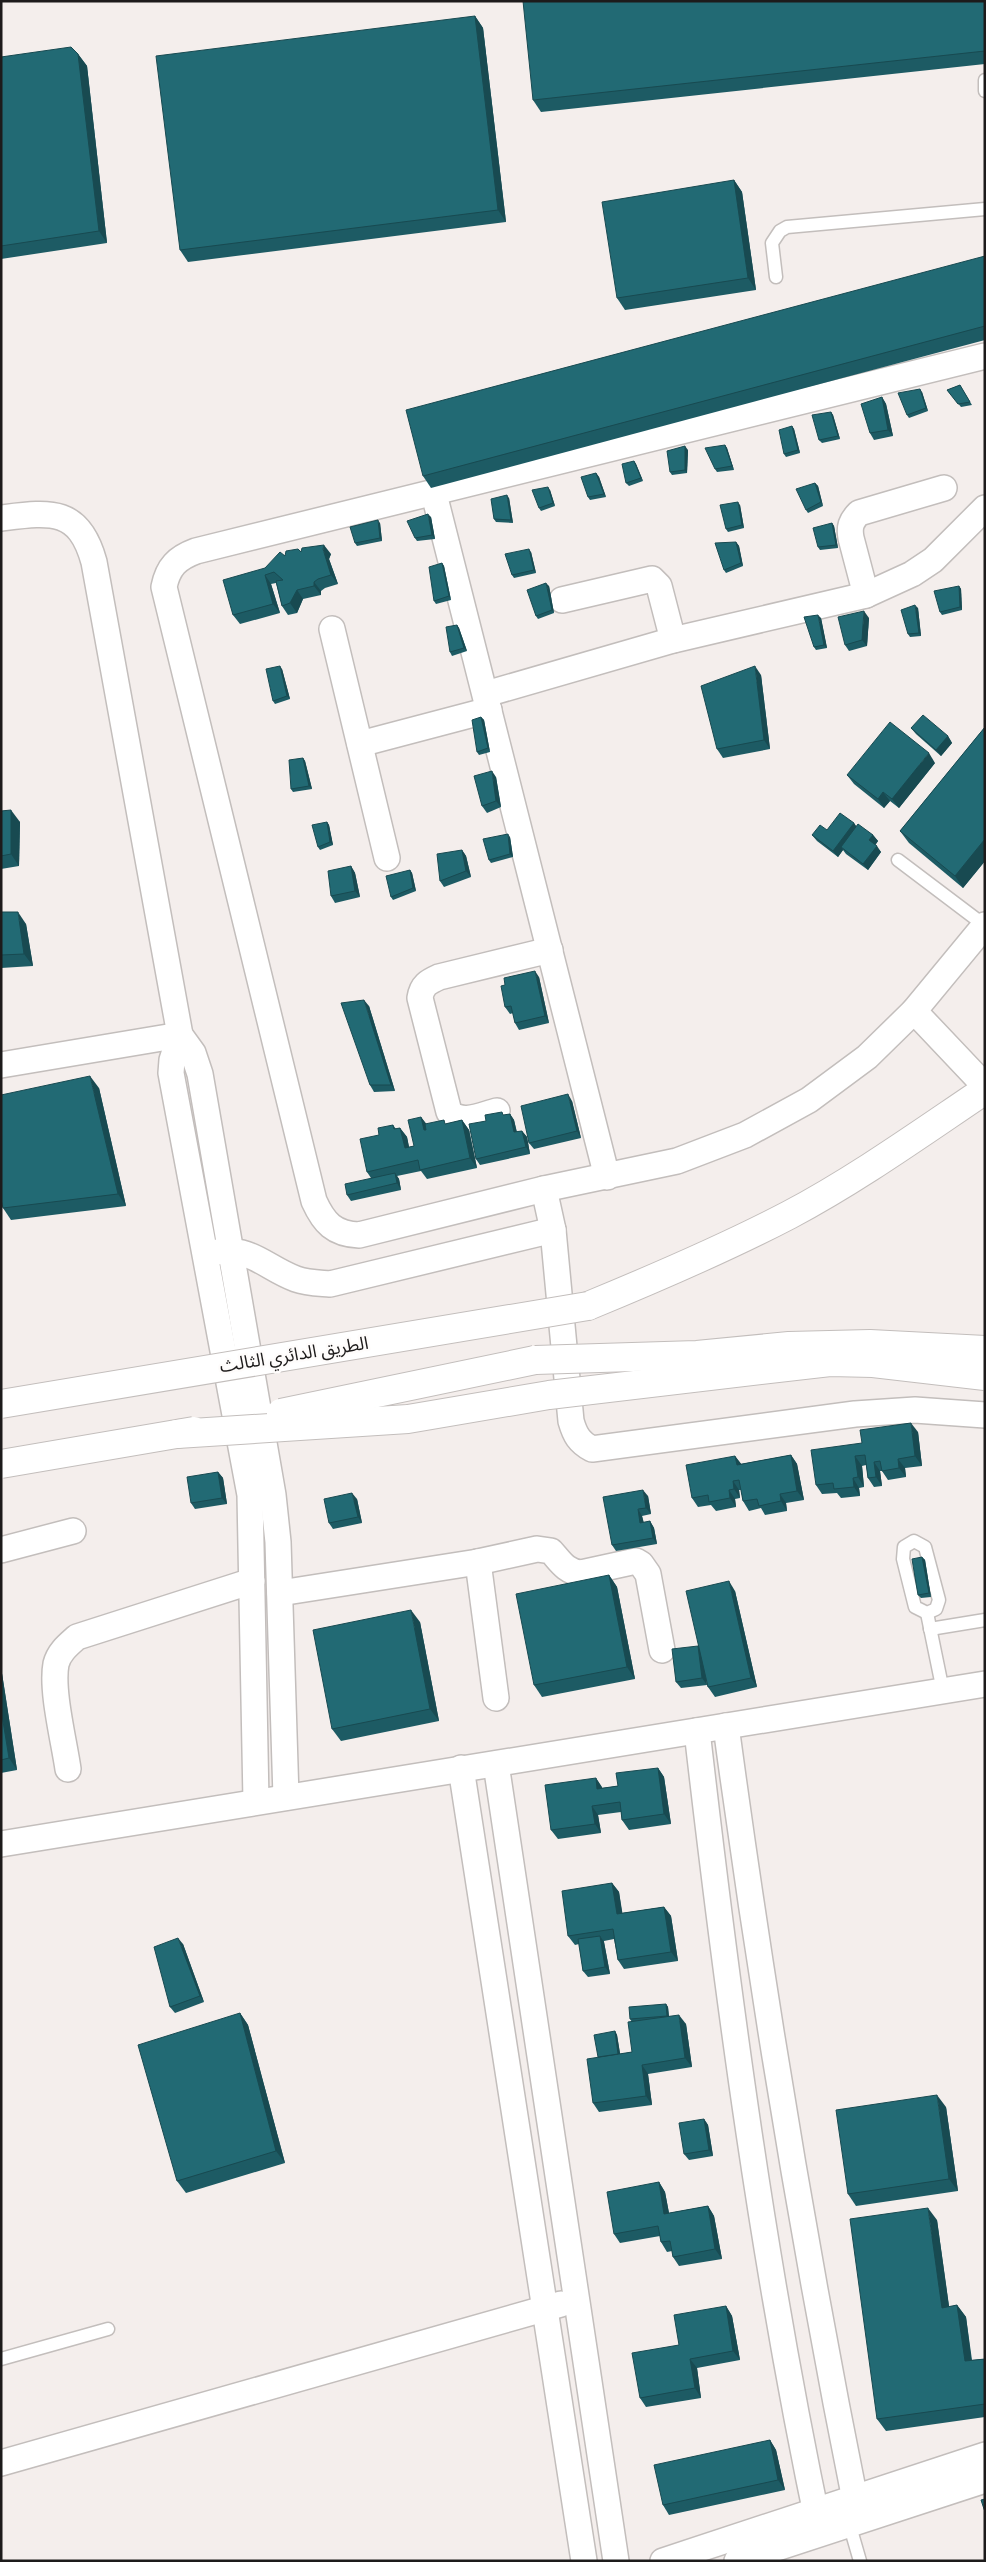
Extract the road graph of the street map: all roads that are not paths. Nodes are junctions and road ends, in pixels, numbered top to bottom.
1 (985, 80) edge
2 (985, 91) edge
3 (985, 209) edge
4 (776, 277) dead end
5 (985, 356) edge
6 (944, 488) dead end
7 (434, 494) junction
8 (985, 508) edge
9 (1, 518) edge
10 (866, 595) junction
11 (562, 600) dead end
12 (332, 629) dead end
13 (673, 640) junction
14 (487, 702) junction
15 (360, 744) junction
16 (387, 858) dead end
17 (898, 860) dead end
18 (984, 925) edge
19 (550, 950) junction
20 (914, 1011) junction
21 (180, 1035) junction
22 (1, 1065) edge
23 (985, 1088) edge
24 (497, 1111) edge
25 (607, 1177) junction
26 (544, 1189) junction
27 (553, 1230) junction
28 (231, 1250) junction
29 (205, 1254) junction
30 (985, 1350) edge
31 (985, 1376) edge
32 (1, 1404) edge
33 (985, 1415) edge
34 (177, 1434) junction
35 (1, 1464) edge
36 (73, 1531) dead end
37 (1, 1550) edge
38 (478, 1562) junction
39 (252, 1581) junction
40 (280, 1593) junction
41 (927, 1613) junction
42 (985, 1620) edge
43 (930, 1629) junction
44 (662, 1650) dead end
45 (985, 1684) edge
46 (944, 1691) junction
47 (496, 1698) dead end
48 (726, 1726) junction
49 (697, 1731) junction
50 (496, 1764) junction
51 (68, 1768) dead end
52 (461, 1768) junction
53 (286, 1797) junction
54 (256, 1802) junction
55 (1, 1844) edge
56 (577, 2300) junction
57 (545, 2308) junction
58 (108, 2329) dead end
59 (1, 2359) edge
60 (985, 2455) edge
61 (1, 2463) edge
62 (985, 2480) edge
63 (854, 2514) junction
64 (818, 2522) junction
65 (584, 2561) edge
66 (616, 2561) edge
67 (663, 2561) edge
68 (737, 2561) edge
69 (860, 2561) edge

1 - 2 lane
3 - 4 lane
5 - 7 street
6 - 10 street
7 - 14 street
7 - 26 street
8 - 10 street
9 - 21 street
10 - 13 street
11 - 13 street
12 - 15 street
13 - 14 street
14 - 15 street
14 - 19 street
15 - 16 street
17 - 18 lane
18 - 20 street
19 - 24 street
19 - 25 street
20 - 23 street
20 - 25 street
21 - 22 street
21 - 28 street
21 - 29 street
23 - 32 highway, الطريق الدائري الثالث, bridge
25 - 26 street
26 - 27 street
27 - 28 street
27 - 33 street
28 - 29 street
28 - 40 street
29 - 39 street
30 - 34 highway, bridge
31 - 34 highway, bridge
34 - 35 highway, bridge
36 - 37 street
38 - 40 street
38 - 44 street
38 - 47 street
39 - 51 street
39 - 54 street
40 - 53 street
41 - 41 lane
41 - 43 lane
42 - 43 lane
43 - 46 lane
45 - 46 street
46 - 48 street
48 - 49 street
48 - 63 street
49 - 50 street
49 - 64 street
50 - 52 street
50 - 56 street
52 - 53 street
52 - 57 street
53 - 54 street
54 - 55 street
56 - 57 street
56 - 66 street
57 - 61 street
57 - 65 street
58 - 59 lane
60 - 63 street
62 - 63 street
63 - 64 street
63 - 69 lane
64 - 67 street
64 - 68 street

